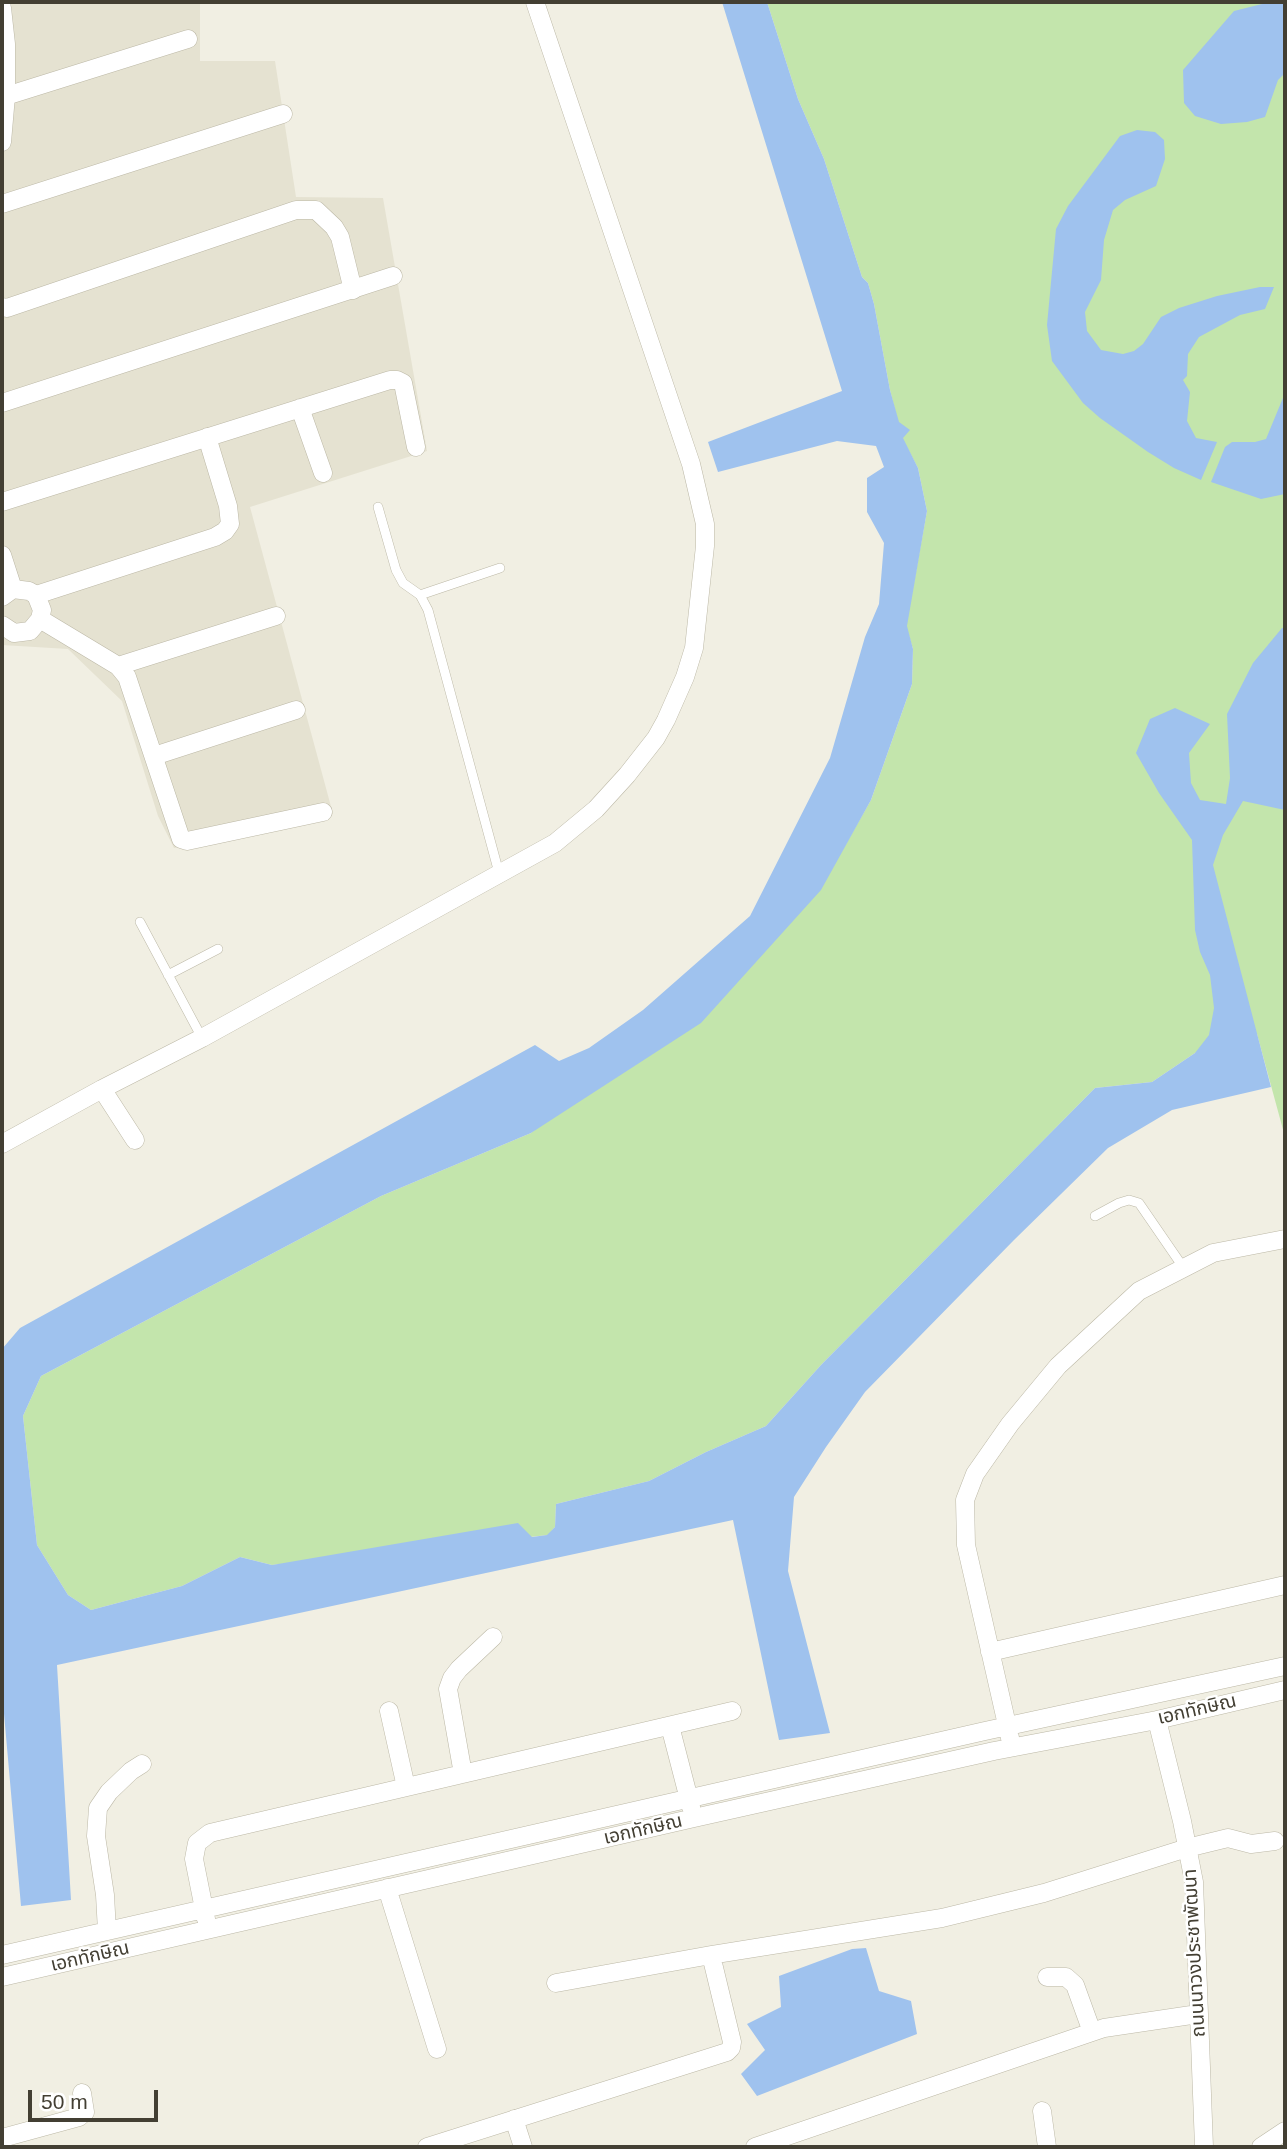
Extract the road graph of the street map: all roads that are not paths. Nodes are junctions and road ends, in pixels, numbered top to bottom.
1 (535, 2) edge
2 (2, 8) edge
3 (188, 39) dead end
4 (6, 96) junction
5 (283, 114) dead end
6 (2, 142) edge
7 (2, 204) edge
8 (393, 276) dead end
9 (353, 290) junction
10 (2, 307) edge
11 (2, 403) edge
12 (300, 408) junction
13 (207, 438) junction
14 (416, 447) dead end
15 (323, 473) dead end
16 (2, 502) edge
17 (378, 507) dead end
18 (2, 555) edge
19 (500, 568) dead end
20 (8, 593) edge
21 (420, 595) junction
22 (36, 596) junction
23 (276, 616) dead end
24 (40, 619) junction
25 (2, 625) edge
26 (118, 666) junction
27 (296, 710) dead end
28 (155, 756) junction
29 (323, 811) dead end
30 (499, 873) junction
31 (140, 922) dead end
32 (218, 949) dead end
33 (168, 975) junction
34 (202, 1038) junction
35 (102, 1089) junction
36 (135, 1140) dead end
37 (2, 1144) edge
38 (1095, 1216) dead end
39 (1285, 1238) edge
40 (1183, 1267) junction
41 (1285, 1585) edge
42 (493, 1637) dead end
43 (990, 1652) junction
44 (1285, 1666) edge
45 (1285, 1690) edge
46 (389, 1711) dead end
47 (732, 1711) dead end
48 (1157, 1720) junction
49 (670, 1726) junction
50 (1007, 1727) junction
51 (1012, 1749) junction
52 (142, 1764) dead end
53 (463, 1774) junction
54 (406, 1787) junction
55 (689, 1798) junction
56 (694, 1818) junction
57 (1275, 1841) dead end
58 (1187, 1848) junction
59 (387, 1888) junction
60 (204, 1910) junction
61 (209, 1929) junction
62 (107, 1931) junction
63 (2, 1955) edge
64 (711, 1955) junction
65 (2, 1977) edge
66 (1047, 1977) dead end
67 (556, 1983) dead end
68 (1198, 2014) junction
69 (1091, 2032) junction
70 (438, 2049) dead end
71 (82, 2093) dead end
72 (1042, 2111) dead end
73 (514, 2119) junction
74 (1285, 2131) edge
75 (2, 2138) edge
76 (427, 2147) edge
77 (523, 2147) edge
78 (755, 2147) edge
79 (1047, 2147) edge
80 (1204, 2147) edge
81 (1261, 2147) edge

1 - 30 street
2 - 4 street
3 - 4 street
4 - 6 street
5 - 7 street
8 - 9 street
9 - 10 street
9 - 11 street
12 - 13 street
12 - 14 street
12 - 15 street
13 - 16 street
13 - 22 street
17 - 21 lane
18 - 20 street
19 - 21 lane
20 - 22 street
21 - 30 lane
22 - 24 street
23 - 26 street
24 - 25 street
24 - 26 street
26 - 28 street
27 - 28 street
28 - 29 street
30 - 34 street
31 - 33 lane
32 - 33 lane
33 - 34 lane
34 - 35 street
35 - 36 street
35 - 37 street
38 - 40 lane
39 - 40 street
40 - 43 street
41 - 43 street
42 - 53 street
43 - 50 street
44 - 50 street
45 - 48 street, เอกทักษิณ
46 - 54 street
47 - 49 street
48 - 51 street, เอกทักษิณ
48 - 58 street, ถนนนาวงประชาพัฒนา
49 - 53 street
49 - 55 street
50 - 51 street
50 - 55 street
51 - 56 street, เอกทักษิณ
52 - 62 street
53 - 54 street
54 - 60 street
55 - 56 street
55 - 60 street
56 - 59 street, เอกทักษิณ
57 - 58 street
58 - 64 street
58 - 68 street, ถนนนาวงประชาพัฒนา
59 - 61 street, เอกทักษิณ
59 - 70 street
60 - 61 street
60 - 62 street
61 - 65 street, เอกทักษิณ
62 - 63 street
64 - 67 street
64 - 73 street
66 - 69 street
68 - 69 street
68 - 80 street, ถนนนาวงประชาพัฒนา
69 - 78 street
71 - 75 street
72 - 79 street
73 - 76 street
73 - 77 street
74 - 81 street

